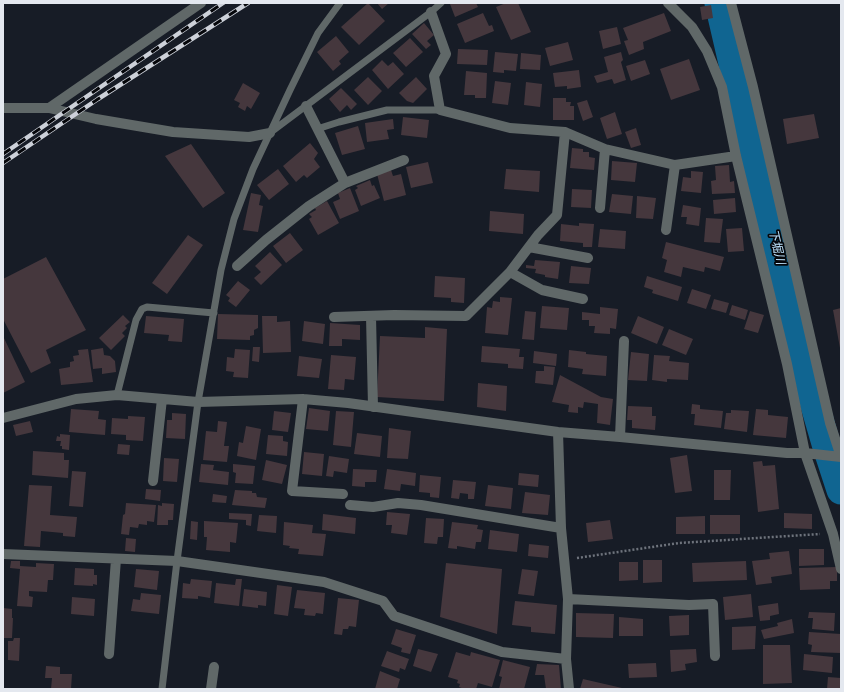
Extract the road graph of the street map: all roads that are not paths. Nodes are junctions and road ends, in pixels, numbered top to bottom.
1 (202, 3) edge
2 (340, 3) edge
3 (441, 3) edge
4 (668, 3) edge
5 (731, 3) edge
6 (431, 12) junction
7 (306, 106) junction
8 (3, 108) edge
9 (49, 108) junction
10 (440, 110) junction
11 (317, 130) junction
12 (565, 132) junction
13 (270, 133) junction
14 (605, 149) junction
15 (736, 156) junction
16 (404, 160) dead end
17 (676, 164) junction
18 (345, 183) junction
19 (600, 208) dead end
20 (666, 230) dead end
21 (529, 247) junction
22 (588, 258) dead end
23 (237, 266) dead end
24 (510, 272) junction
25 (583, 299) dead end
26 (214, 313) junction
27 (371, 316) junction
28 (334, 317) dead end
29 (624, 341) dead end
30 (118, 395) junction
31 (162, 399) junction
32 (304, 399) junction
33 (198, 402) junction
34 (373, 407) junction
35 (3, 418) edge
36 (558, 432) junction
37 (620, 437) junction
38 (809, 454) junction
39 (841, 457) edge
40 (153, 481) dead end
41 (343, 494) dead end
42 (350, 505) dead end
43 (561, 528) junction
44 (3, 554) edge
45 (116, 559) junction
46 (177, 561) junction
47 (841, 569) edge
48 (568, 599) junction
49 (109, 654) dead end
50 (715, 656) dead end
51 (566, 659) junction
52 (214, 667) dead end
53 (162, 689) edge
54 (211, 689) edge
55 (569, 689) edge

1 - 9 street
2 - 13 lane
3 - 6 lane
4 - 15 street
5 - 39 street
6 - 7 lane
6 - 10 street
7 - 11 street
7 - 13 lane
8 - 9 street
9 - 13 street
10 - 11 lane
10 - 12 street
11 - 18 street
12 - 14 street
12 - 21 street
13 - 26 lane
14 - 17 street
14 - 19 street
15 - 17 street
15 - 38 street
16 - 18 street
17 - 20 street
18 - 23 street
21 - 22 street
21 - 24 street
24 - 25 street
24 - 27 street
26 - 30 lane
26 - 33 lane
27 - 28 street
27 - 34 street
29 - 37 street
30 - 31 street
30 - 35 street
31 - 33 street
31 - 40 street
32 - 33 street
32 - 34 street
32 - 41 street
33 - 46 lane
34 - 36 street
36 - 37 street
36 - 43 street
37 - 38 street
38 - 39 street
38 - 47 street
42 - 43 street
43 - 48 street
44 - 45 street
45 - 46 street
45 - 49 street
46 - 51 street
46 - 53 lane
48 - 50 street
48 - 51 street
51 - 55 street
52 - 54 street

